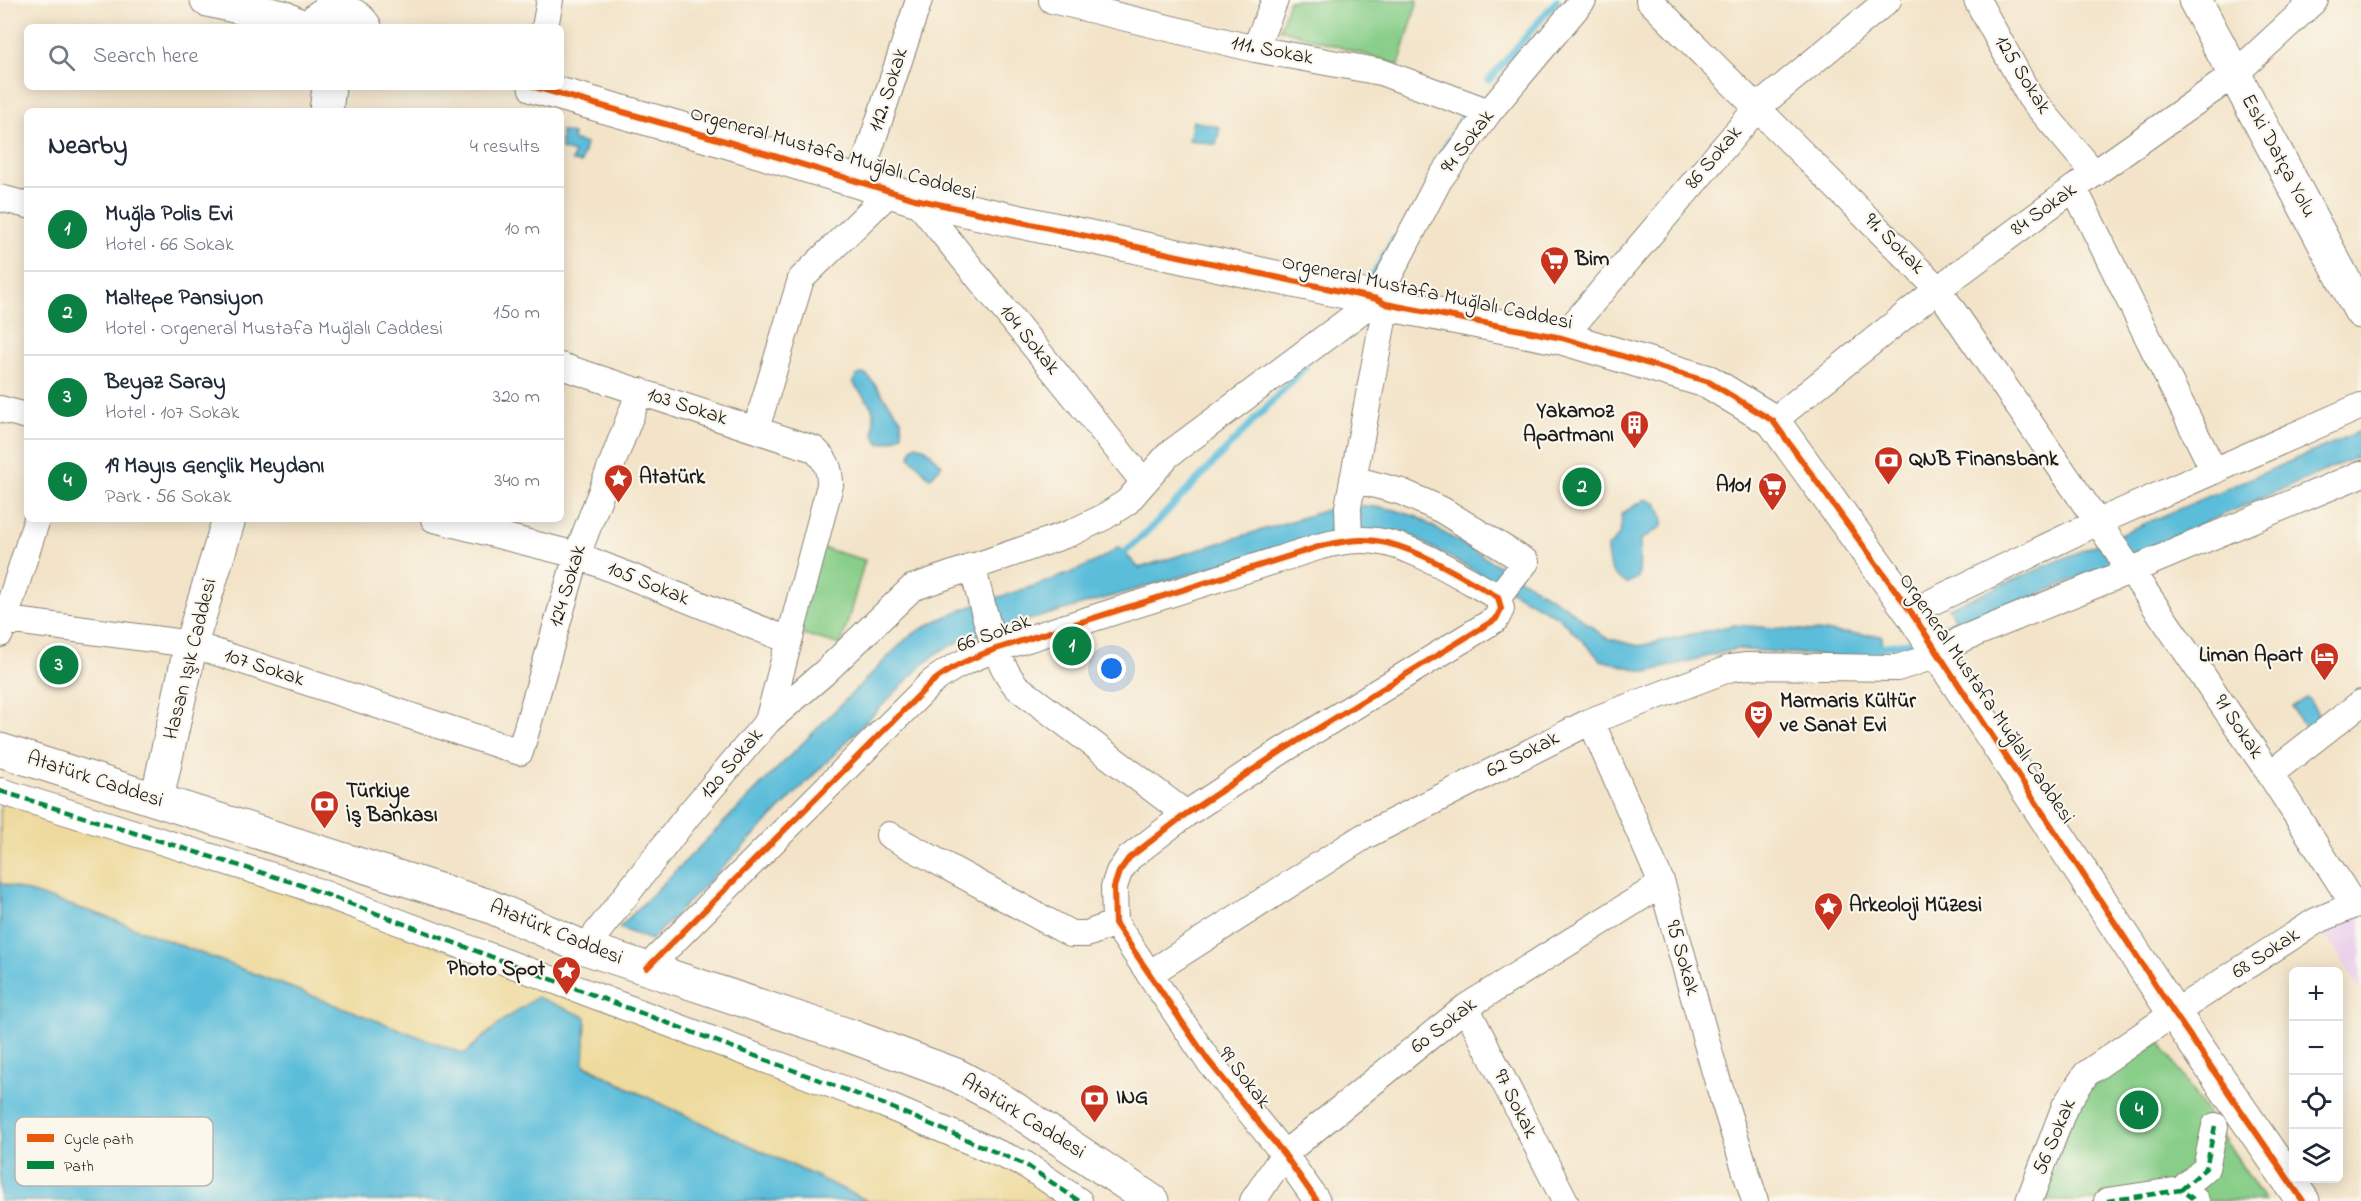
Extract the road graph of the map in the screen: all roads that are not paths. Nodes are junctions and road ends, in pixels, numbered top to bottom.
1 (207, 0) edge
2 (550, 0) edge
3 (919, 0) edge
4 (1052, 0) edge
5 (1275, 0) edge
6 (1583, 0) edge
7 (1649, 0) edge
8 (1888, 0) edge
9 (1977, 0) edge
10 (2196, 0) edge
11 (2315, 0) edge
12 (349, 12) edge
13 (296, 24) edge
14 (314, 24) edge
15 (546, 24) edge
16 (1255, 49) junction
17 (2235, 74) junction
18 (329, 90) edge
19 (545, 90) edge
20 (1758, 107) junction
21 (326, 108) edge
22 (1479, 108) junction
23 (859, 181) junction
24 (2084, 181) junction
25 (902, 195) junction
26 (0, 198) edge
27 (24, 204) edge
28 (1938, 289) junction
29 (1381, 302) junction
30 (2361, 312) edge
31 (1562, 338) junction
32 (564, 367) edge
33 (640, 391) junction
34 (2361, 406) edge
35 (0, 409) edge
36 (24, 415) edge
37 (1773, 421) junction
38 (756, 429) junction
39 (814, 448) joint
40 (2214, 471) junction
41 (2361, 474) edge
42 (1353, 479) junction
43 (1143, 482) junction
44 (36, 522) edge
45 (228, 522) edge
46 (446, 522) edge
47 (1348, 526) junction
48 (2101, 529) junction
49 (577, 555) junction
50 (2128, 565) junction
51 (972, 566) junction
52 (1503, 595) junction
53 (2, 624) edge
54 (1926, 635) junction
55 (788, 640) junction
56 (994, 643) junction
57 (191, 644) junction
58 (2361, 703) edge
59 (1591, 721) junction
60 (768, 722) junction
61 (0, 750) edge
62 (520, 752) joint
63 (2270, 774) junction
64 (0, 791) edge
65 (157, 799) junction
66 (1186, 814) junction
67 (889, 835) dead end
68 (1662, 884) junction
69 (2357, 904) edge
70 (1115, 923) junction
71 (585, 948) junction
72 (647, 968) junction
73 (1149, 974) junction
74 (1466, 1007) junction
75 (2174, 1013) junction
76 (2215, 1126) dead end
77 (1284, 1154) junction
78 (2189, 1195) edge
79 (1079, 1201) edge
80 (1152, 1201) edge
81 (1253, 1201) edge
82 (1317, 1201) edge
83 (1565, 1201) edge
84 (1755, 1201) edge
85 (2029, 1201) edge
86 (2107, 1201) edge
87 (2303, 1201) edge

1 - 13 street
2 - 15 street
3 - 23 street, 112. Sokak
4 - 16 street, 111. Sokak
5 - 16 street
6 - 22 street, 94 Sokak
7 - 20 street, 91. Sokak
8 - 20 street, 86 Sokak
9 - 24 street, 125 Sokak
10 - 17 street, Eski Datça Yolu
11 - 17 street, 84 Sokak
12 - 14 street
16 - 22 street, 111. Sokak
17 - 24 street, 84 Sokak
17 - 30 street, Eski Datça Yolu
18 - 21 street
19 - 23 street, Orgeneral Mustafa Muğlalı Caddesi
20 - 28 street, 91. Sokak
20 - 31 street, 86 Sokak
22 - 29 street, 94 Sokak
23 - 25 street, Orgeneral Mustafa Muğlalı Caddesi
24 - 28 street, 84 Sokak
24 - 40 street, 125 Sokak
25 - 29 street, Orgeneral Mustafa Muğlalı Caddesi
25 - 38 street
25 - 43 street, 104 Sokak
26 - 27 street
28 - 37 street, 84 Sokak
28 - 48 street, 91. Sokak
29 - 31 street, Orgeneral Mustafa Muğlalı Caddesi
29 - 42 street
29 - 43 street
31 - 37 street, Orgeneral Mustafa Muğlalı Caddesi
32 - 33 street, 103 Sokak
33 - 38 street, 103 Sokak
33 - 49 street, 124 Sokak
34 - 40 street
35 - 36 street
37 - 54 street, Orgeneral Mustafa Muğlalı Caddesi
38 - 39 street, 103 Sokak
39 - 55 street, 120 Sokak
40 - 48 street
41 - 50 street
42 - 47 street
42 - 52 street
43 - 51 street
44 - 53 street
45 - 57 street, Hasan Işık Caddesi
46 - 49 street, 105 Sokak
47 - 52 street, 66 Sokak
47 - 56 street, 66 Sokak
48 - 50 street, 91 Sokak
48 - 54 street
49 - 55 street, 105 Sokak
49 - 62 street, 124 Sokak
50 - 54 street
50 - 63 street, 91 Sokak
51 - 56 street
51 - 60 street
52 - 66 street
53 - 57 street, 107 Sokak
54 - 59 street, 62 Sokak
54 - 75 street, Orgeneral Mustafa Muğlalı Caddesi
55 - 60 street, 120 Sokak
56 - 66 street
56 - 72 street, 66 Sokak
57 - 62 street, 107 Sokak
57 - 65 street, Hasan Işık Caddesi
58 - 63 street
59 - 68 street, 95 Sokak
59 - 73 street, 62 Sokak
60 - 71 street, 120 Sokak
61 - 65 street, Atatürk Caddesi
63 - 69 street, 91 Sokak
64 - 79 street
65 - 71 street, Atatürk Caddesi
66 - 70 street
67 - 70 street
68 - 74 street, 60 Sokak
68 - 84 street, 95 Sokak
69 - 75 street, 68 Sokak
70 - 73 street, 99 Sokak
71 - 72 street, Atatürk Caddesi
72 - 80 street, Atatürk Caddesi
73 - 77 street, 99 Sokak
74 - 77 street, 60 Sokak
74 - 83 street, 97 Sokak
75 - 85 street, 56 Sokak
75 - 87 street, Orgeneral Mustafa Muğlalı Caddesi
76 - 78 street
77 - 81 street, 60 Sokak
77 - 82 street, 99 Sokak
78 - 86 street

